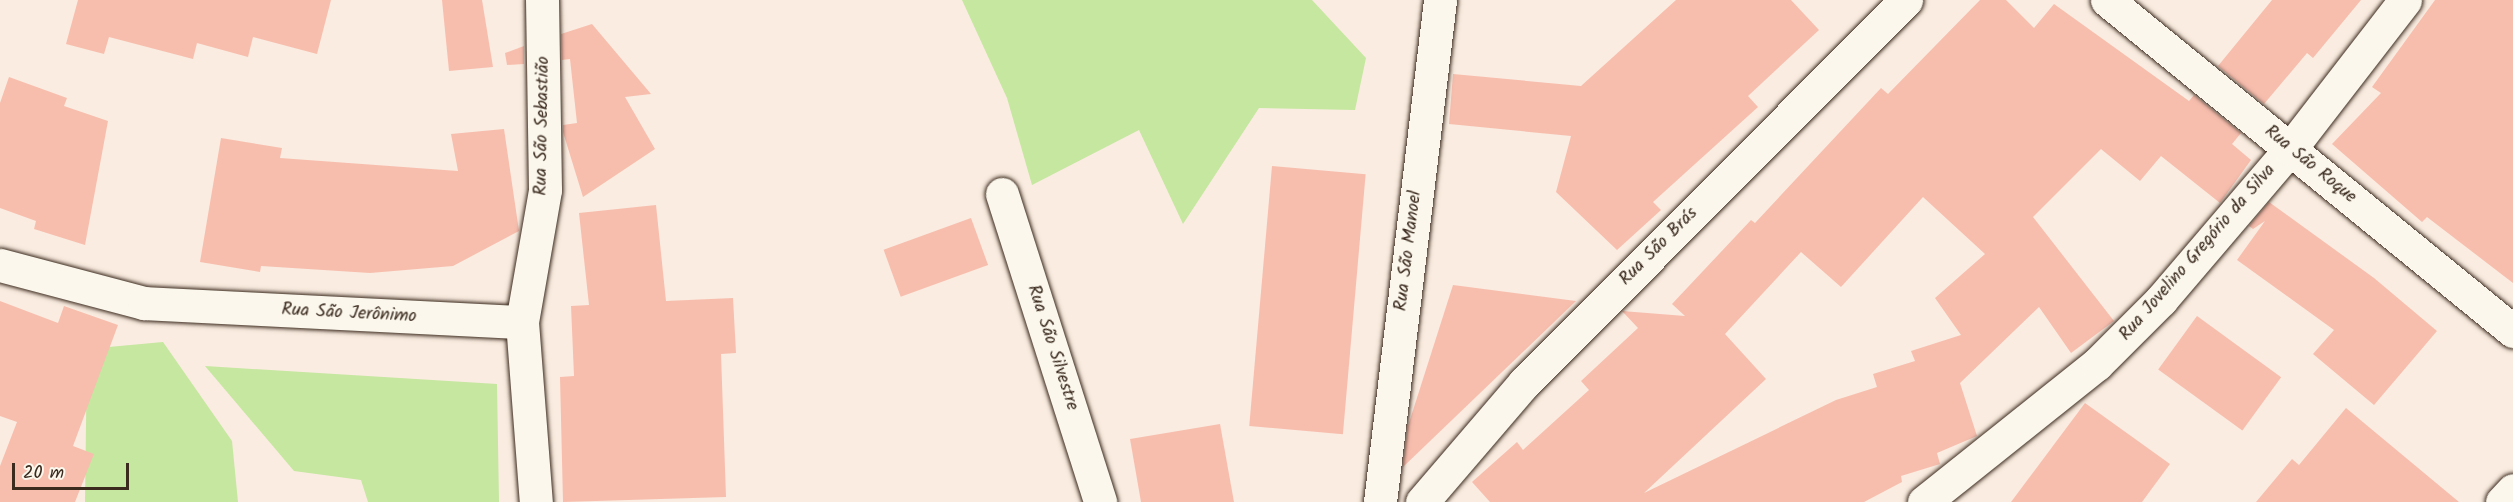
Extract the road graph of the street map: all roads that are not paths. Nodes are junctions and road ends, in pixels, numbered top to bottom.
1 (542, 0) edge
2 (1440, 0) edge
3 (1906, 0) edge
4 (2107, 0) edge
5 (2405, 0) edge
6 (2290, 149) junction
7 (1002, 194) dead end
8 (0, 265) edge
9 (522, 322) junction
10 (2513, 331) edge
11 (2513, 490) edge
12 (536, 502) edge
13 (1100, 502) edge
14 (1380, 502) edge
15 (1422, 502) edge
16 (1924, 502) edge
17 (2502, 502) edge

1 - 9 street, Rua São Sebastião
2 - 14 street, Rua São Manoel
3 - 15 street, Rua São Brás
4 - 6 street, Rua São Roque
5 - 6 street, Rua Jovelino Gregório da Silva
6 - 10 street, Rua São Roque
6 - 16 street, Rua Jovelino Gregório da Silva
7 - 13 street, Rua São Silvestre
8 - 9 street, Rua São Jerônimo
9 - 12 street
11 - 17 street

